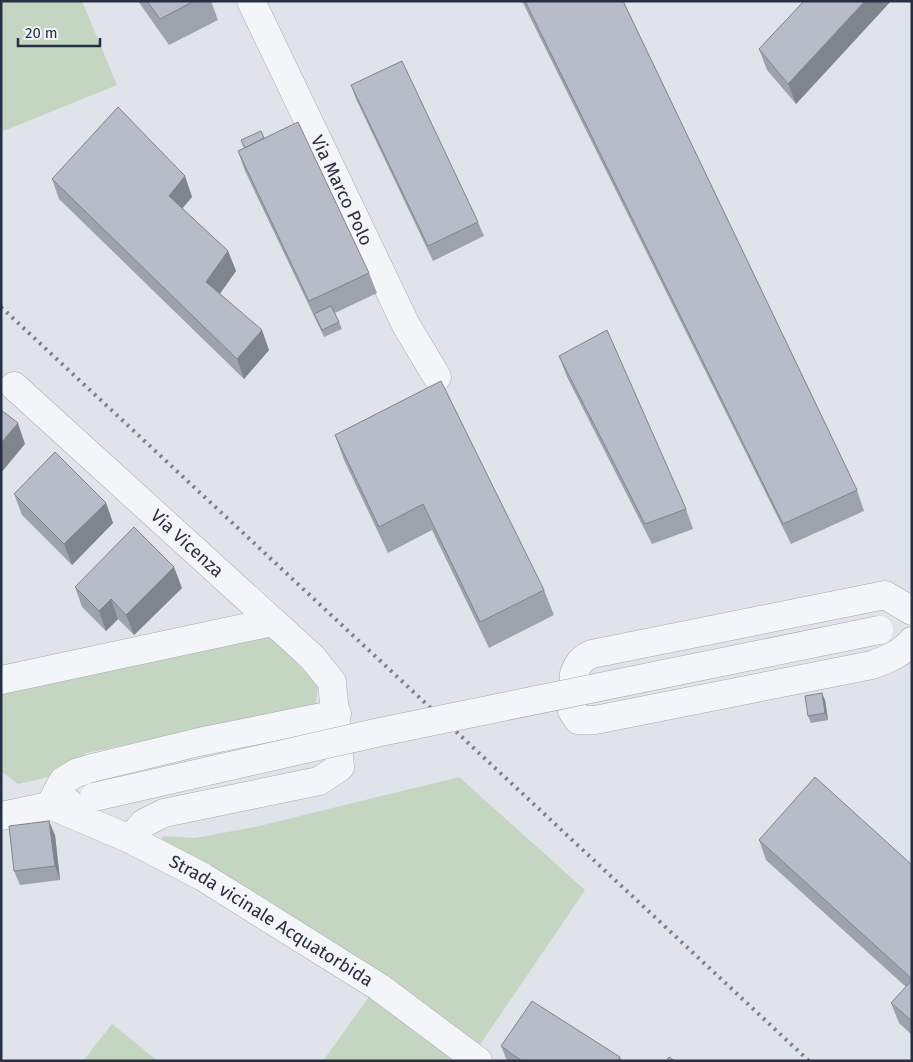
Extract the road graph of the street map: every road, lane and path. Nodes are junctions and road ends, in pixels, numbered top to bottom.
1 (250, 1) edge
2 (437, 376) dead end
3 (14, 386) dead end
4 (912, 610) edge
5 (272, 622) junction
6 (912, 624) edge
7 (912, 641) edge
8 (1, 680) edge
9 (337, 714) junction
10 (50, 806) junction
11 (1, 816) edge
12 (130, 839) junction
13 (478, 1061) edge

1 - 2 street, Via Marco Polo
3 - 5 street, Via Vicenza
4 - 7 street
5 - 8 street
5 - 9 street, Via Vicenza
6 - 10 street, bridge
9 - 10 street
9 - 12 street, Via Vicenza
10 - 11 street
10 - 12 street, Strada vicinale Acquatorbida
12 - 13 street, Strada vicinale Acquatorbida

